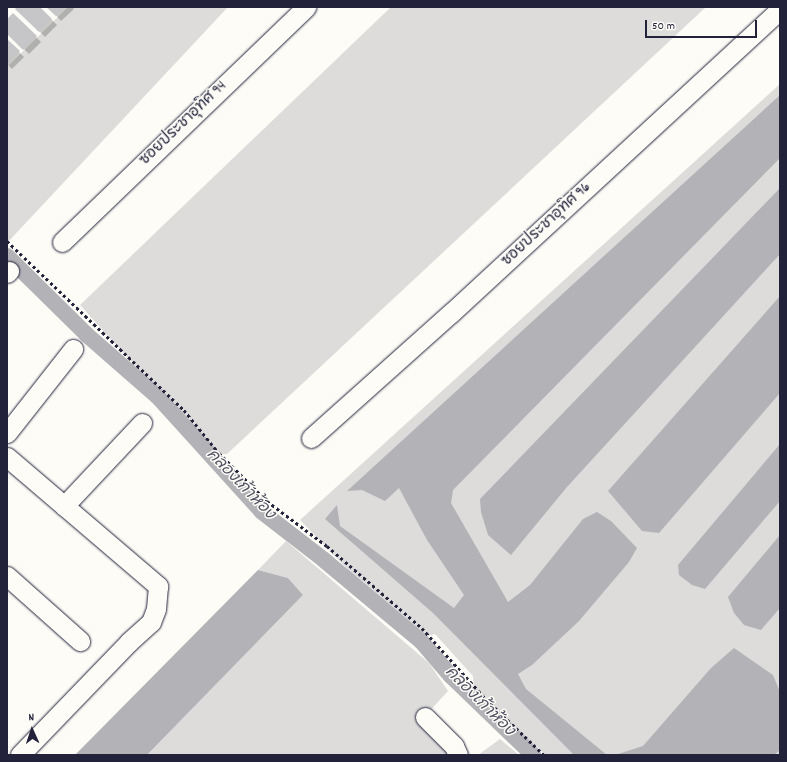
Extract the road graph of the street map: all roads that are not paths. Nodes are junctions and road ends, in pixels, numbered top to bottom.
1 (306, 7) edge
2 (780, 9) edge
3 (62, 242) dead end
4 (73, 349) dead end
5 (142, 423) dead end
6 (7, 433) edge
7 (311, 438) dead end
8 (7, 457) edge
9 (64, 506) junction
10 (7, 576) edge
11 (80, 641) dead end
12 (425, 717) dead end
13 (20, 755) edge
14 (458, 755) edge

1 - 3 street, ซอยประชาอุทิศ 94
2 - 7 street, ซอยประชาอุทิศ 96
4 - 6 street
5 - 9 street
8 - 9 street
9 - 13 street
10 - 11 street
12 - 14 street

